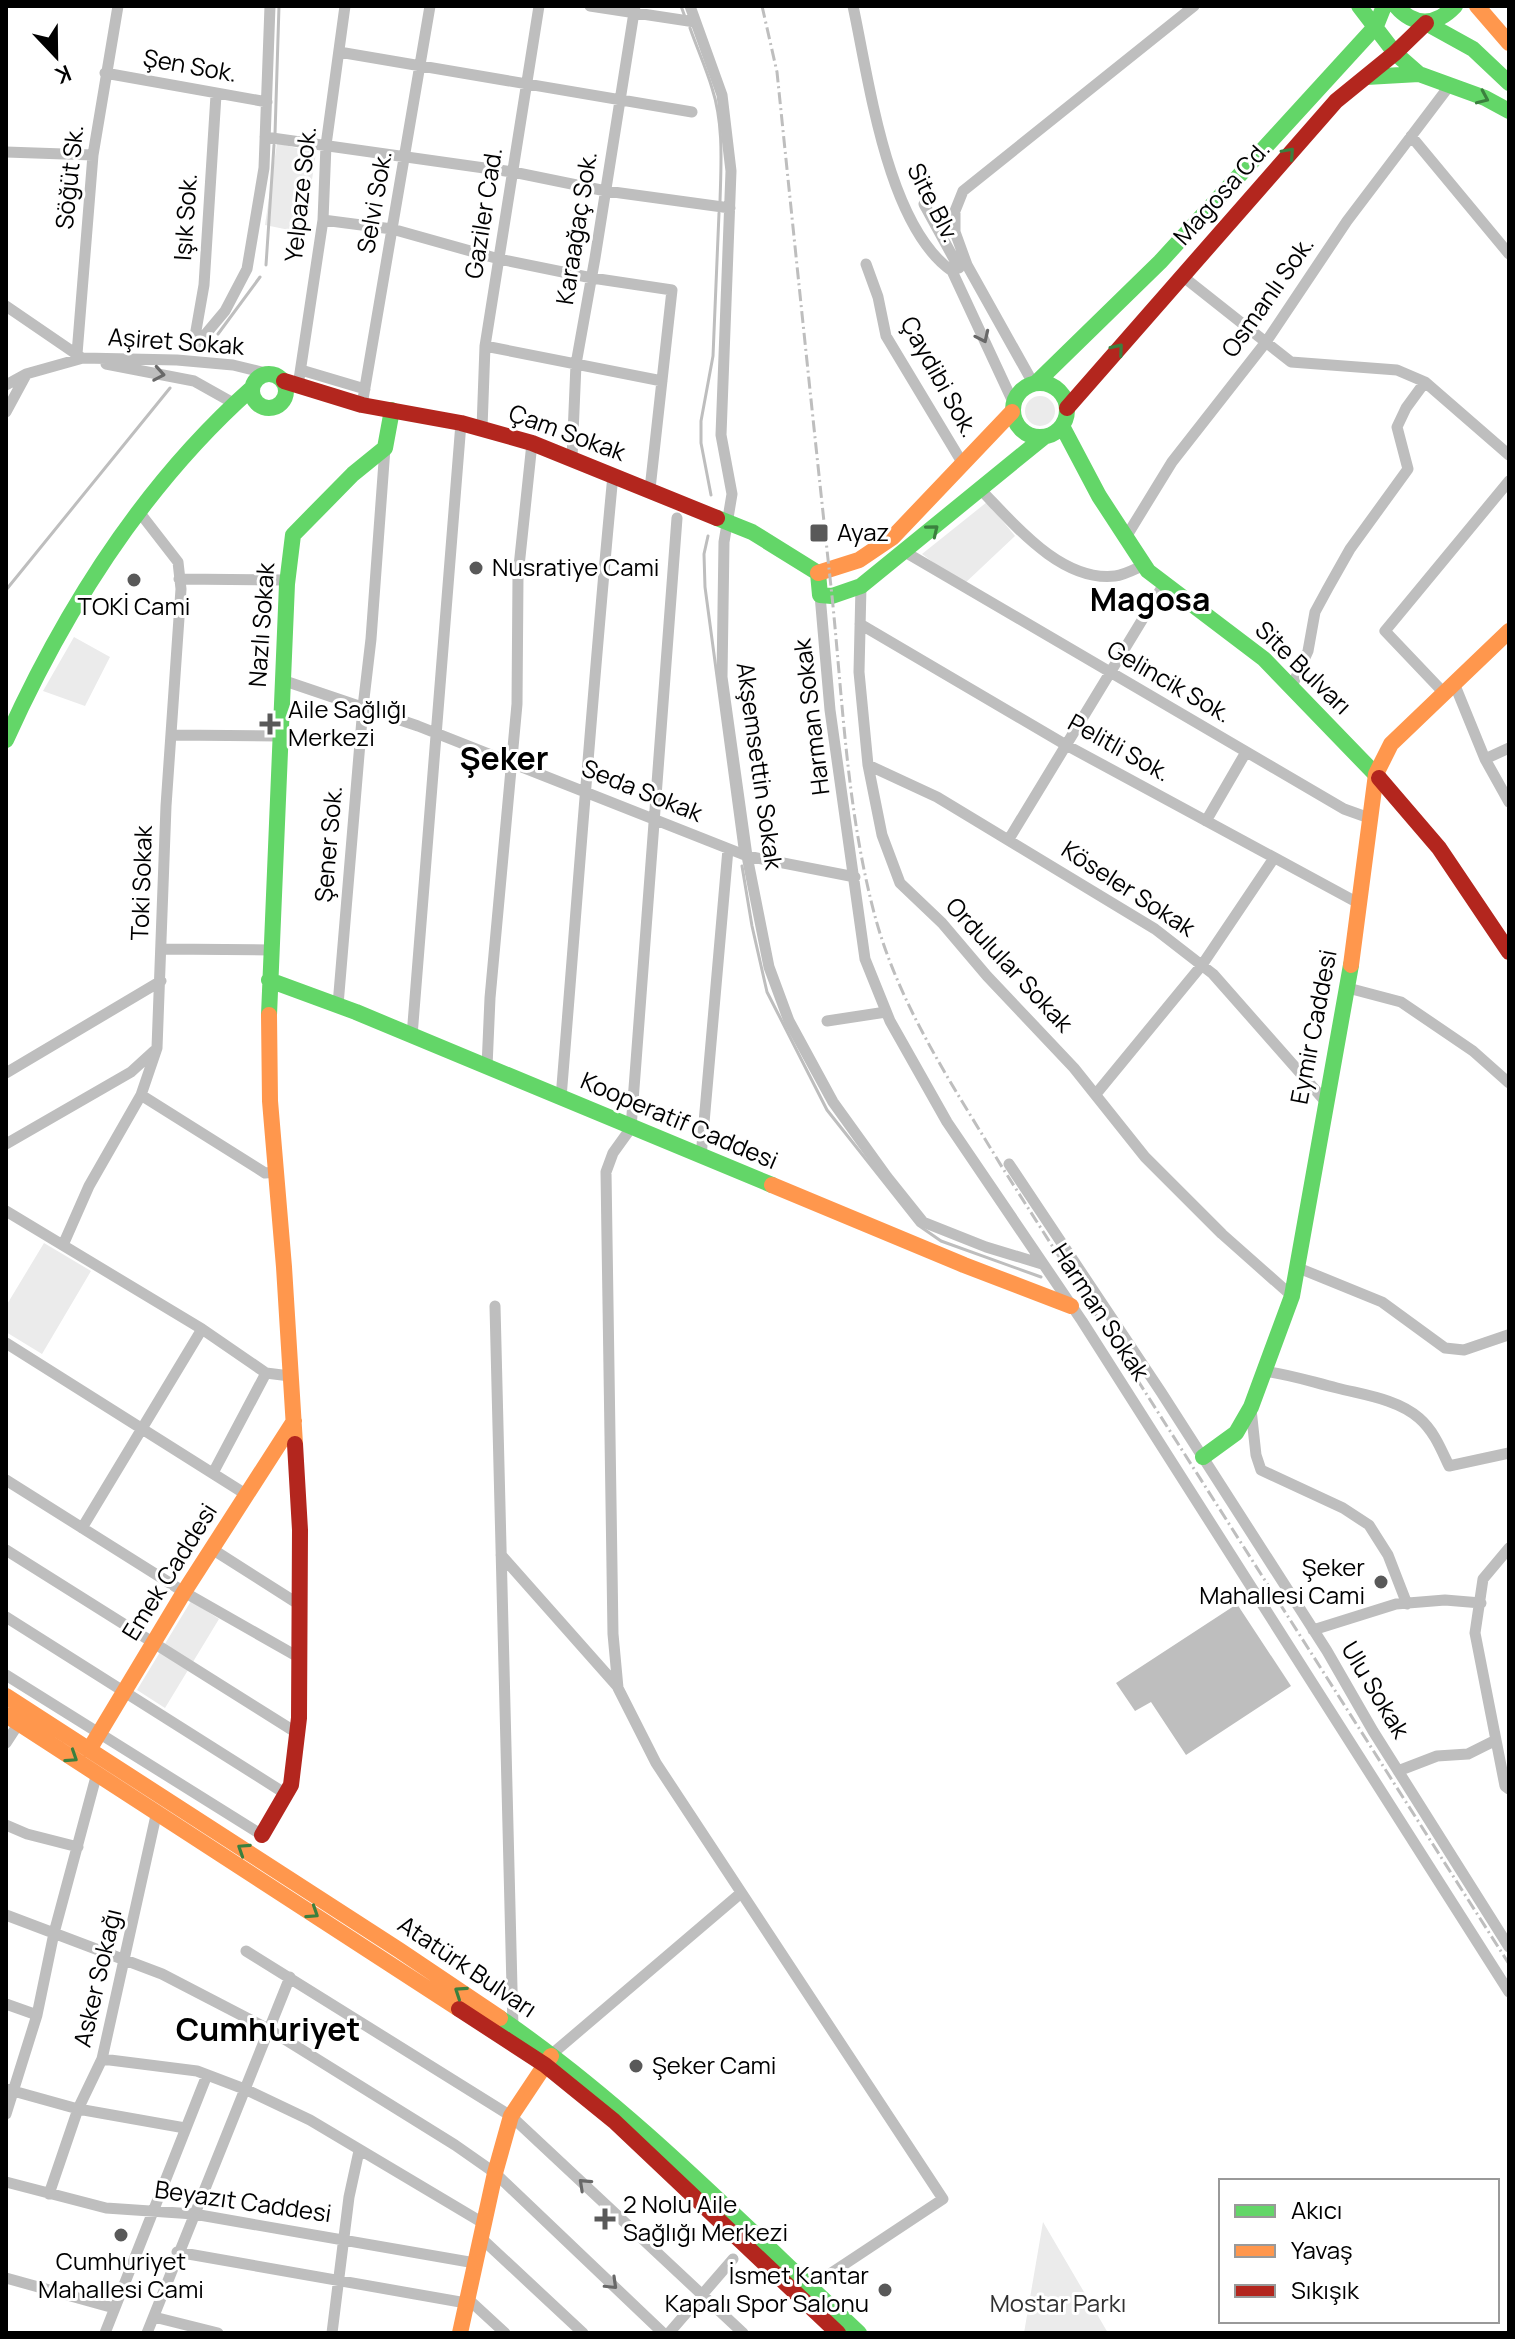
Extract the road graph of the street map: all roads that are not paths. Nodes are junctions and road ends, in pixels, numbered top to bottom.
1 (118, 6) edge
2 (270, 6) edge
3 (345, 6) edge
4 (430, 6) edge
5 (539, 6) edge
6 (590, 6) edge
7 (690, 6) edge
8 (853, 6) edge
9 (1194, 6) edge
10 (1359, 6) edge
11 (1384, 6) edge
12 (1396, 6) edge
13 (1455, 6) edge
14 (1477, 6) edge
15 (634, 10) edge
16 (695, 22) junction
17 (1426, 23) junction
18 (1376, 26) junction
19 (1509, 43) edge
20 (339, 52) junction
21 (1395, 53) junction
22 (420, 66) junction
23 (105, 73) junction
24 (1419, 74) junction
25 (1365, 78) junction
26 (1509, 83) edge
27 (1450, 85) junction
28 (527, 86) junction
29 (1321, 87) junction
30 (216, 95) junction
31 (620, 100) junction
32 (1336, 101) junction
33 (267, 102) junction
34 (1509, 111) edge
35 (692, 112) dead end
36 (1411, 136) junction
37 (265, 137) junction
38 (326, 145) junction
39 (6, 152) edge
40 (93, 155) junction
41 (405, 157) junction
42 (513, 172) junction
43 (606, 191) junction
44 (924, 204) dead end
45 (730, 208) junction
46 (323, 220) junction
47 (392, 229) junction
48 (1509, 254) edge
49 (499, 259) junction
50 (866, 264) dead end
51 (959, 268) junction
52 (1181, 275) junction
53 (592, 278) junction
54 (6, 306) edge
55 (1266, 342) junction
56 (485, 346) junction
57 (80, 356) junction
58 (576, 364) junction
59 (266, 373) junction
60 (26, 374) junction
61 (294, 379) junction
62 (662, 381) junction
63 (1425, 382) junction
64 (1035, 383) junction
65 (6, 385) edge
66 (252, 388) junction
67 (364, 397) junction
68 (235, 404) junction
69 (1013, 407) junction
70 (1067, 408) junction
71 (392, 410) junction
72 (6, 412) edge
73 (461, 423) junction
74 (1062, 426) junction
75 (482, 428) junction
76 (1044, 437) junction
77 (532, 443) junction
78 (385, 448) junction
79 (1509, 455) edge
80 (572, 458) junction
81 (963, 464) junction
82 (613, 475) junction
83 (1509, 481) edge
84 (650, 489) junction
85 (981, 490) junction
86 (140, 513) junction
87 (677, 518) dead end
88 (727, 522) junction
89 (1126, 537) junction
90 (905, 552) junction
91 (1144, 565) junction
92 (818, 573) junction
93 (179, 579) junction
94 (288, 580) junction
95 (1164, 584) junction
96 (861, 586) junction
97 (820, 595) junction
98 (860, 624) junction
99 (1509, 631) edge
100 (1110, 672) junction
101 (282, 680) junction
102 (1292, 686) junction
103 (1449, 688) junction
104 (363, 707) junction
105 (437, 733) junction
106 (171, 735) junction
107 (279, 736) junction
108 (6, 740) edge
109 (1066, 745) junction
110 (1509, 748) edge
111 (1246, 752) junction
112 (1485, 759) junction
113 (511, 764) junction
114 (868, 765) junction
115 (1376, 774) junction
116 (586, 792) junction
117 (1509, 802) edge
118 (1372, 819) junction
119 (655, 820) junction
120 (1206, 821) junction
121 (1009, 839) junction
122 (728, 849) junction
123 (747, 856) junction
124 (1274, 858) junction
125 (855, 877) junction
126 (1360, 904) junction
127 (162, 949) junction
128 (270, 950) junction
129 (1509, 952) edge
130 (1202, 965) junction
131 (269, 980) junction
132 (161, 981) junction
133 (1348, 988) junction
134 (338, 1005) junction
135 (886, 1012) junction
136 (827, 1021) dead end
137 (412, 1036) junction
138 (157, 1048) junction
139 (487, 1067) junction
140 (6, 1073) edge
141 (1509, 1083) edge
142 (1096, 1094) junction
143 (141, 1095) junction
144 (561, 1098) junction
145 (1325, 1101) junction
146 (631, 1128) junction
147 (6, 1144) edge
148 (701, 1157) junction
149 (1009, 1164) dead end
150 (276, 1172) junction
151 (6, 1211) edge
152 (63, 1245) junction
153 (1043, 1264) junction
154 (1296, 1267) junction
155 (1292, 1296) junction
156 (495, 1306) dead end
157 (1071, 1306) junction
158 (202, 1329) junction
159 (1509, 1339) edge
160 (6, 1343) edge
161 (1263, 1371) junction
162 (266, 1373) junction
163 (290, 1376) junction
164 (1251, 1407) junction
165 (294, 1421) junction
166 (141, 1428) junction
167 (1509, 1453) edge
168 (1203, 1457) junction
169 (213, 1473) junction
170 (6, 1480) edge
171 (247, 1495) junction
172 (82, 1528) junction
173 (1509, 1548) edge
174 (212, 1549) junction
175 (6, 1550) edge
176 (501, 1555) junction
177 (184, 1592) junction
178 (1481, 1603) junction
179 (1407, 1604) junction
180 (300, 1605) junction
181 (6, 1617) edge
182 (1313, 1630) junction
183 (154, 1641) junction
184 (300, 1658) junction
185 (6, 1675) edge
186 (618, 1688) junction
187 (124, 1691) junction
188 (6, 1696) edge
189 (13, 1719) edge
190 (297, 1733) junction
191 (99, 1734) junction
192 (1496, 1740) junction
193 (6, 1743) edge
194 (89, 1750) junction
195 (1398, 1771) junction
196 (97, 1773) junction
197 (1509, 1789) edge
198 (286, 1794) junction
199 (157, 1811) junction
200 (6, 1825) edge
201 (262, 1835) joint
202 (78, 1847) junction
203 (741, 1893) junction
204 (6, 1915) edge
205 (54, 1933) junction
206 (1509, 1947) edge
207 (246, 1951) dead end
208 (126, 1959) junction
209 (290, 1977) junction
210 (1509, 1992) edge
211 (6, 2004) edge
212 (37, 2015) junction
213 (513, 2028) junction
214 (270, 2030) junction
215 (102, 2059) junction
216 (549, 2060) junction
217 (207, 2075) junction
218 (10, 2090) edge
219 (247, 2090) junction
220 (78, 2109) junction
221 (6, 2114) edge
222 (511, 2116) junction
223 (185, 2128) junction
224 (359, 2151) junction
225 (495, 2173) junction
226 (6, 2182) edge
227 (49, 2194) junction
228 (154, 2211) junction
229 (194, 2214) junction
230 (482, 2230) junction
231 (345, 2239) junction
232 (177, 2252) junction
233 (733, 2259) dead end
234 (475, 2263) junction
235 (6, 2278) edge
236 (339, 2280) junction
237 (805, 2290) junction
238 (702, 2295) junction
239 (466, 2300) junction
240 (114, 2308) junction
241 (154, 2317) junction
242 (105, 2333) edge
243 (147, 2333) edge
244 (218, 2333) edge
245 (332, 2333) edge
246 (460, 2333) edge
247 (505, 2333) edge
248 (583, 2333) edge
249 (666, 2333) edge
250 (743, 2333) edge
251 (838, 2333) edge
252 (859, 2333) edge

1 - 23 street, Söğüt Sk.
2 - 33 street
3 - 20 street, Yelpaze Sok.
4 - 22 street, Selvi Sok.
5 - 28 street, Gaziler Cad.
6 - 15 street
7 - 16 street, Akşemsettin Sokak
8 - 51 street, Site Blv.
9 - 51 street
10 - 18 main road
11 - 18 main road
12 - 17 main road
13 - 17 main road, Magosa Cd.
14 - 19 main road
15 - 16 street
15 - 31 street, Karaağaç Sok.
16 - 45 street, Akşemsettin Sokak
17 - 21 main road, Magosa Cd.
17 - 26 main road
18 - 21 main road
18 - 29 main road, Magosa Cd.
20 - 22 street
20 - 38 street, Yelpaze Sok.
21 - 24 main road
21 - 25 main road, Magosa Cd.
22 - 28 street
22 - 41 street, Selvi Sok.
23 - 30 street, Şen Sok.
23 - 40 street, Söğüt Sk.
24 - 25 main road
24 - 27 main road
25 - 32 main road, Magosa Cd.
27 -> 34 main road
27 - 36 street, Osmanlı Sok.
28 - 31 street
28 - 42 street, Gaziler Cad.
29 - 32 street
29 - 64 main road, Magosa Cd.
30 - 33 street, Şen Sok.
30 - 37 street, Işık Sok.
31 - 35 street
31 - 43 street, Karaağaç Sok.
52 -> 32 main road, Magosa Cd.
33 - 37 street
36 - 48 street
36 - 55 street, Osmanlı Sok.
37 - 38 street
38 - 41 street
38 - 46 street, Yelpaze Sok.
39 - 40 street
40 - 57 street, Söğüt Sk.
41 - 42 street
41 - 47 street, Selvi Sok.
42 - 43 street
42 - 49 street, Gaziler Cad.
43 - 45 street
43 - 53 street, Karaağaç Sok.
44 - 51 street
45 - 88 street, Akşemsettin Sokak
46 - 47 street
46 - 61 street, Yelpaze Sok.
47 - 49 street
47 - 67 street, Selvi Sok.
49 - 53 street
49 - 56 street, Gaziler Cad.
50 - 81 street, Çaydibi Sok.
51 - 64 street, Site Blv.
51 -> 69 street, Site Blv.
52 - 55 street
70 -> 52 main road, Magosa Cd.
53 - 58 street, Karaağaç Sok.
53 - 62 street
54 - 57 street, Aşiret Sokak
55 - 63 street
55 - 89 street, Osmanlı Sok.
56 - 58 street
56 - 75 street, Gaziler Cad.
57 - 59 street, Aşiret Sokak
57 - 60 street
57 -> 68 street, Aşiret Sokak
58 - 62 street
58 - 80 street, Karaağaç Sok.
59 - 61 main road
59 - 66 main road
60 - 65 street
60 - 72 street
61 - 66 main road
61 - 67 main road, Çam Sokak
62 - 84 street
63 - 79 street
63 - 102 street
64 - 69 main road
64 - 70 main road
66 - 68 main road
67 - 71 main road, Çam Sokak
68 - 86 main road
69 - 76 main road
69 - 81 main road
70 - 74 main road
71 - 73 main road, Çam Sokak
71 - 78 main road
73 - 75 main road, Çam Sokak
73 - 105 street
74 - 76 main road
74 - 89 main road, Site Bulvarı
75 - 77 main road, Çam Sokak
76 - 85 main road
77 - 80 main road, Çam Sokak
77 - 113 street
78 - 94 main road, Nazlı Sokak
78 - 104 street, Şener Sok.
80 - 82 main road, Çam Sokak
81 - 92 main road
82 - 84 main road, Çam Sokak
82 - 116 street
83 - 103 street
84 - 88 main road, Çam Sokak
90 -> 85 main road
85 - 91 street
86 - 93 street, Toki Sokak
86 - 108 main road
87 - 119 street
88 - 92 main road, Çam Sokak
88 - 123 street, Akşemsettin Sokak
89 - 91 main road, Site Bulvarı
90 - 96 main road
90 - 100 street, Gelincik Sok.
91 - 95 main road, Site Bulvarı
92 - 97 main road
93 - 94 street
93 - 106 street, Toki Sokak
94 - 101 main road, Nazlı Sokak
95 - 100 street
95 - 102 main road, Site Bulvarı
96 - 97 main road
96 - 98 street, Ordulular Sokak
97 - 125 street, Harman Sokak
98 - 109 street, Pelitli Sok.
98 - 114 street, Ordulular Sokak
99 - 103 main road, Eymir Caddesi
100 - 109 street
100 - 111 street, Gelincik Sok.
101 - 104 street, Seda Sokak
101 - 107 main road, Nazlı Sokak
102 - 115 main road, Site Bulvarı
103 - 112 street
103 - 115 main road, Eymir Caddesi
104 - 105 street, Seda Sokak
104 - 134 street, Şener Sok.
105 - 113 street, Seda Sokak
105 - 137 street
106 - 107 street
106 - 127 street, Toki Sokak
107 - 128 main road, Nazlı Sokak
109 - 120 street, Pelitli Sok.
109 - 121 street
110 - 112 street
111 - 118 street, Gelincik Sok.
111 - 120 street
112 - 117 street
113 - 116 street, Seda Sokak
113 - 139 street
114 - 121 street, Köseler Sokak
114 - 142 street, Ordulular Sokak
115 - 118 main road, Eymir Caddesi
115 - 129 main road, Site Bulvarı
116 - 119 street, Seda Sokak
116 - 144 street
118 - 126 main road, Eymir Caddesi
119 - 122 street, Seda Sokak
119 - 146 street
120 - 124 street, Pelitli Sok.
121 - 130 street, Köseler Sokak
122 - 123 street, Seda Sokak
122 - 148 street
123 - 125 street, Seda Sokak
123 - 153 street, Akşemsettin Sokak
124 - 126 street, Pelitli Sok.
124 - 130 street
125 - 135 street, Harman Sokak
126 - 133 main road, Eymir Caddesi
127 - 128 street
127 - 132 street, Toki Sokak
128 - 131 main road, Nazlı Sokak
130 - 142 street
130 - 145 street, Köseler Sokak
131 - 134 main road, Kooperatif Caddesi
131 - 150 main road, Nazlı Sokak
132 - 138 street, Toki Sokak
132 - 140 street
133 - 141 street
133 - 145 main road, Eymir Caddesi
134 - 137 main road, Kooperatif Caddesi
135 - 136 street
135 - 153 street, Harman Sokak
137 - 139 main road, Kooperatif Caddesi
138 - 143 street, Toki Sokak
138 - 147 street
139 - 144 main road, Kooperatif Caddesi
142 - 155 street, Ordulular Sokak
143 - 150 street
143 - 152 street, Toki Sokak
144 - 146 main road, Kooperatif Caddesi
145 - 154 main road, Eymir Caddesi
146 - 148 main road, Kooperatif Caddesi
146 - 186 street
148 - 157 main road, Kooperatif Caddesi
149 - 168 street, Ulu Sokak
150 - 163 main road, Nazlı Sokak
151 - 152 street
152 - 158 street
153 - 157 street, Harman Sokak
154 - 155 main road, Eymir Caddesi
154 - 159 street
155 - 161 main road, Eymir Caddesi
156 - 176 street
157 - 210 street, Harman Sokak
158 - 162 street
158 - 166 street
160 - 166 street
161 - 164 main road, Eymir Caddesi
161 - 167 street
162 - 163 street
162 - 169 street
163 - 165 main road, Nazlı Sokak
164 - 168 main road, Eymir Caddesi
164 - 179 street
165 - 171 main road, Emek Caddesi
165 - 180 main road, Nazlı Sokak
166 - 169 street
166 - 172 street
168 - 182 street, Ulu Sokak
169 - 171 street
170 - 172 street
171 - 174 main road, Emek Caddesi
172 - 177 street
173 - 178 street
174 - 177 main road, Emek Caddesi
174 - 180 street
175 - 183 street
176 - 186 street
176 - 213 street
177 - 183 main road, Emek Caddesi
177 - 184 street
178 - 179 street
178 - 192 street
179 - 182 street
180 - 184 main road, Nazlı Sokak
181 - 187 street
182 - 195 street, Ulu Sokak
183 - 187 main road, Emek Caddesi
183 - 190 street
184 - 190 main road, Nazlı Sokak
185 - 191 street
186 - 203 street
187 - 191 main road, Emek Caddesi
187 - 198 street
188 - 194 main road, Atatürk Bulvarı
189 - 193 street
189 -> 196 main road, Atatürk Bulvarı
190 - 198 main road, Nazlı Sokak
191 - 194 main road, Emek Caddesi
191 - 201 street
192 - 195 street
192 - 197 street
213 -> 194 main road, Atatürk Bulvarı
195 - 206 street, Ulu Sokak
196 - 199 main road, Atatürk Bulvarı
196 - 202 street
198 - 201 main road, Nazlı Sokak
199 - 208 street, Asker Sokağı
199 -> 216 main road, Atatürk Bulvarı
200 - 202 street
202 - 205 street
203 - 216 street
203 - 237 street
204 - 205 street
205 - 208 street
205 - 212 street
207 - 209 street
208 - 214 street
208 - 215 street, Asker Sokağı
209 - 214 street
209 - 222 street
211 - 212 street
212 - 218 street
213 - 216 main road, Atatürk Bulvarı
214 - 219 street
214 - 225 street
215 - 217 street
215 - 220 street, Asker Sokağı
216 - 222 main road
216 - 237 main road, Atatürk Bulvarı
217 - 219 street
217 - 223 street
218 - 220 street
218 - 221 street
219 - 224 street
219 - 229 street
220 - 223 street
220 - 227 street, Asker Sokağı
222 - 225 main road
238 -> 222 street
223 - 228 street
224 - 230 street
224 - 231 street
225 - 230 main road
225 -> 249 street
226 - 227 street, Beyazıt Caddesi
227 - 228 street, Beyazıt Caddesi
228 - 229 street, Beyazıt Caddesi
228 - 240 street
229 - 231 street, Beyazıt Caddesi
229 - 232 street
230 - 234 main road
230 - 248 street
231 - 234 street, Beyazıt Caddesi
231 - 236 street
232 - 236 street
232 - 241 street
233 - 238 street
234 - 239 main road
235 - 240 street
236 - 239 street
236 - 245 street
237 - 251 main road, Atatürk Bulvarı
237 - 252 main road, Atatürk Bulvarı
238 - 249 street
238 - 250 street
239 - 246 main road
239 - 247 street
240 - 242 street
241 - 243 street
241 - 244 street

